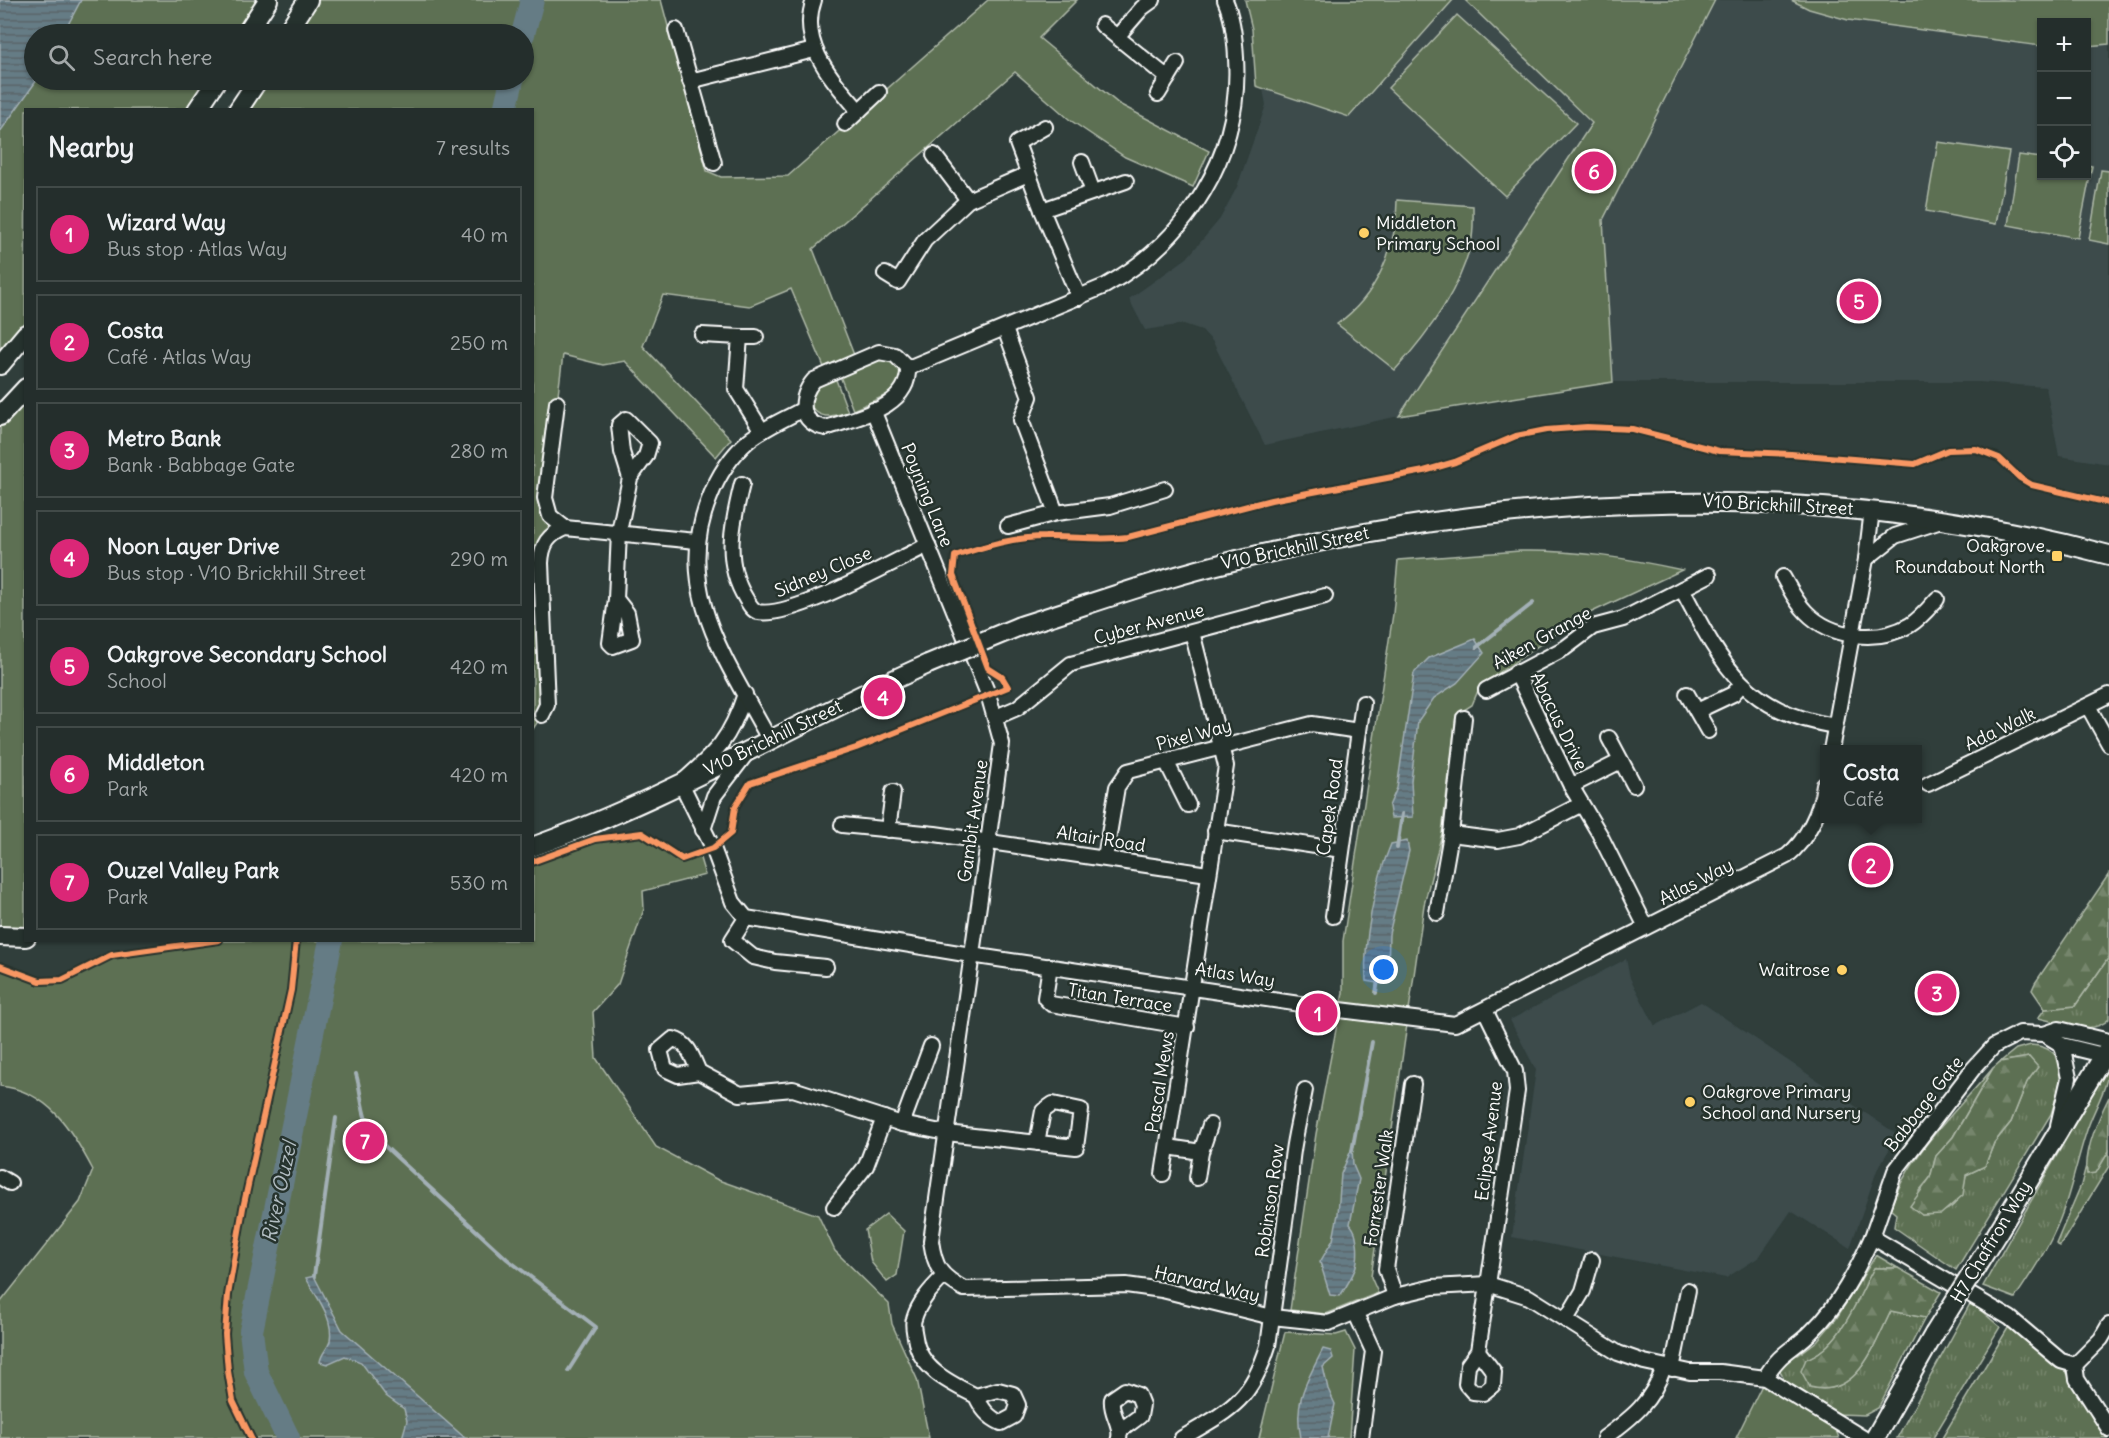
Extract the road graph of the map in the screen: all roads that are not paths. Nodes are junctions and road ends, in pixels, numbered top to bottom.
1 (268, 0) edge
2 (308, 0) edge
3 (814, 0) edge
4 (1153, 0) edge
5 (1225, 0) edge
6 (252, 24) edge
7 (292, 24) edge
8 (1102, 25) dead end
9 (676, 30) dead end
10 (1118, 37) junction
11 (814, 50) junction
12 (1177, 63) dead end
13 (1168, 78) junction
14 (690, 81) junction
15 (210, 90) edge
16 (251, 90) edge
17 (879, 92) dead end
18 (1158, 94) dead end
19 (197, 108) edge
20 (239, 108) edge
21 (859, 111) junction
22 (845, 124) dead end
23 (1045, 127) dead end
24 (934, 155) dead end
25 (1082, 162) dead end
26 (714, 163) dead end
27 (1028, 174) junction
28 (1126, 181) dead end
29 (1093, 192) junction
30 (968, 200) junction
31 (1042, 210) junction
32 (885, 274) dead end
33 (897, 282) junction
34 (909, 290) dead end
35 (1079, 298) junction
36 (1005, 329) junction
37 (702, 335) dead end
38 (24, 336) edge
39 (741, 337) junction
40 (756, 337) dead end
41 (0, 365) edge
42 (908, 368) junction
43 (23, 390) edge
44 (557, 403) dead end
45 (803, 408) junction
46 (873, 410) junction
47 (0, 416) edge
48 (762, 431) junction
49 (630, 478) dead end
50 (742, 484) dead end
51 (1165, 489) dead end
52 (1872, 510) junction
53 (1056, 513) junction
54 (1952, 520) junction
55 (1008, 526) dead end
56 (565, 528) junction
57 (620, 532) junction
58 (696, 541) junction
59 (928, 545) junction
60 (2109, 555) edge
61 (1866, 559) junction
62 (1709, 575) dead end
63 (1784, 577) dead end
64 (1682, 590) junction
65 (1325, 596) dead end
66 (616, 598) dead end
67 (1937, 599) dead end
68 (1192, 632) junction
69 (1852, 634) junction
70 (1516, 672) junction
71 (1742, 684) junction
72 (1486, 690) dead end
73 (745, 694) junction
74 (988, 694) joint
75 (1687, 694) dead end
76 (2109, 695) edge
77 (1363, 704) dead end
78 (2088, 706) junction
79 (1697, 711) junction
80 (542, 715) dead end
81 (996, 717) junction
82 (1464, 718) dead end
83 (1835, 726) junction
84 (1359, 731) junction
85 (1708, 731) dead end
86 (1609, 738) dead end
87 (769, 739) junction
88 (2109, 744) edge
89 (1832, 745) edge
90 (1223, 746) junction
91 (751, 748) junction
92 (1166, 761) junction
93 (1621, 761) junction
94 (681, 783) junction
95 (1928, 784) dead end
96 (1634, 785) dead end
97 (1571, 786) junction
98 (893, 792) dead end
99 (1188, 805) dead end
100 (1580, 805) junction
101 (1820, 807) edge
102 (842, 825) dead end
103 (704, 830) junction
104 (888, 830) junction
105 (1215, 831) junction
106 (1451, 834) junction
107 (988, 842) junction
108 (534, 846) edge
109 (1342, 850) junction
110 (1105, 858) junction
111 (1208, 874) junction
112 (1437, 913) dead end
113 (1333, 916) dead end
114 (746, 918) junction
115 (1647, 927) junction
116 (0, 936) edge
117 (24, 937) edge
118 (971, 955) junction
119 (1050, 966) junction
120 (826, 967) dead end
121 (1193, 987) junction
122 (1485, 1010) junction
123 (1187, 1027) junction
124 (2044, 1034) junction
125 (2062, 1045) junction
126 (931, 1046) dead end
127 (2107, 1048) edge
128 (699, 1072) dead end
129 (1413, 1084) dead end
130 (1305, 1090) dead end
131 (884, 1119) junction
132 (902, 1124) junction
133 (1210, 1125) dead end
134 (946, 1133) junction
135 (2056, 1133) junction
136 (1037, 1143) dead end
137 (1168, 1147) junction
138 (1201, 1152) junction
139 (1163, 1174) dead end
140 (1197, 1178) dead end
141 (834, 1207) dead end
142 (1872, 1237) junction
143 (1593, 1260) dead end
144 (943, 1277) junction
145 (1488, 1284) junction
146 (1688, 1290) dead end
147 (1395, 1296) junction
148 (1356, 1314) junction
149 (1272, 1317) junction
150 (1567, 1318) junction
151 (2109, 1325) edge
152 (1478, 1351) dead end
153 (2074, 1365) junction
154 (1668, 1368) junction
155 (1765, 1378) junction
156 (976, 1396) dead end
157 (1831, 1418) junction
158 (2109, 1429) edge
159 (1182, 1438) edge
160 (1361, 1438) edge
161 (1604, 1438) edge
162 (1839, 1438) edge
163 (1863, 1438) edge
164 (1875, 1438) edge

1 - 6 street
2 - 7 street
3 - 11 street
4 - 10 street
5 - 35 street
8 - 10 street
9 - 14 street
10 - 13 street
11 - 14 street
11 - 21 street
12 - 13 street
13 - 18 street
14 - 26 street
15 - 19 street
16 - 20 street
17 - 21 street
21 - 22 street
23 - 27 street
24 - 30 street
25 - 29 street
27 - 30 street
27 - 31 street
28 - 29 street
29 - 31 street
30 - 33 street
31 - 35 street
32 - 33 street
33 - 34 street
35 - 36 street
36 - 42 street
36 - 53 street
37 - 39 street
38 - 41 street
39 - 40 street
39 - 48 street
42 - 45 street
42 - 46 street
43 - 47 street
44 - 56 street
45 - 46 street
45 - 48 street
46 - 59 street, Poyning Lane
48 - 58 street
49 - 57 street
50 - 59 street, Sidney Close
51 - 53 street
52 - 54 street, V10 Brickhill Street
52 - 61 street
52 - 87 street, V10 Brickhill Street, bridge
53 - 55 street
54 - 60 street, V10 Brickhill Street
54 - 61 street
56 - 57 street
56 - 80 street
57 - 58 street
57 - 66 street
58 - 73 street
59 - 74 street, Poyning Lane
61 - 69 street
62 - 64 street, Aiken Grange
63 - 69 street
64 - 70 street, Aiken Grange
64 - 71 street
65 - 68 street, Cyber Avenue
67 - 69 street
68 - 81 street, Cyber Avenue
68 - 90 street, Pascal Mews
69 - 83 street
70 - 72 street, Aiken Grange
70 - 97 street, Abacus Drive
71 - 79 street
71 - 83 street
73 - 87 street
73 - 94 street
74 - 81 street, Gambit Avenue
75 - 79 street
76 - 78 street, Ada Walk
77 - 84 street, Capek Road
78 - 88 street
78 - 95 street, Ada Walk
79 - 85 street
81 - 107 street, Gambit Avenue
82 - 106 street
83 - 89 street
84 - 90 street, Pixel Way
84 - 109 street, Capek Road
86 - 93 street
87 - 91 street, V10 Brickhill Street
90 - 92 street, Pixel Way
90 - 105 street, Pascal Mews
91 - 94 street, V10 Brickhill Street
91 - 103 street
92 - 99 street
92 - 110 street, Pixel Way
93 - 96 street
93 - 97 street, Abacus Drive
94 - 103 street
94 - 108 street, V10 Brickhill Street
97 - 100 street, Abacus Drive
98 - 104 street
100 - 106 street
100 - 115 street, Abacus Drive
101 - 115 street, Atlas Way
102 - 104 street, Altair Road
103 - 114 street
104 - 107 street, Altair Road
105 - 109 street
105 - 111 street, Pascal Mews
106 - 112 street
107 - 110 street, Altair Road
107 - 118 street, Gambit Avenue
109 - 113 street, Capek Road
110 - 111 street, Altair Road
111 - 121 street, Pascal Mews
114 - 118 street, Atlas Way
114 - 120 street
115 - 122 street, Atlas Way
116 - 117 street
118 - 119 street, Atlas Way
118 - 134 street
119 - 121 street, Atlas Way
119 - 123 street, Titan Terrace
121 - 122 street, Atlas Way
121 - 123 street, Pascal Mews
122 - 145 street, Eclipse Avenue
123 - 137 street, Pascal Mews
124 - 125 street
124 - 127 street, Babbage Gate
124 - 142 street, Babbage Gate
125 - 127 street
125 - 135 street
126 - 132 street
127 - 135 street, H7 Chaffron Way
128 - 131 street
129 - 147 street, Forrester Walk
130 - 149 street, Robinson Row
131 - 132 street
131 - 141 street
132 - 134 street
133 - 138 street
134 - 136 street
134 - 144 street
135 - 164 street, H7 Chaffron Way, bridge
137 - 138 street, Pascal Mews
137 - 139 street, Pascal Mews
138 - 140 street
142 - 153 street
142 - 155 street, Babbage Gate
143 - 150 street
144 - 149 street, Harvard Way
144 - 156 street
145 - 147 street, Harvard Way
145 - 150 street, Harvard Way
145 - 152 street, Eclipse Avenue
146 - 154 street
147 - 148 street, Harvard Way
148 - 149 street, Harvard Way
148 - 160 street
149 - 159 street, Robinson Row
150 - 154 street, Harvard Way
151 - 153 street
153 - 158 street
154 - 155 street, Harvard Way
154 - 161 street
155 - 157 street
157 - 162 street
157 - 163 street

